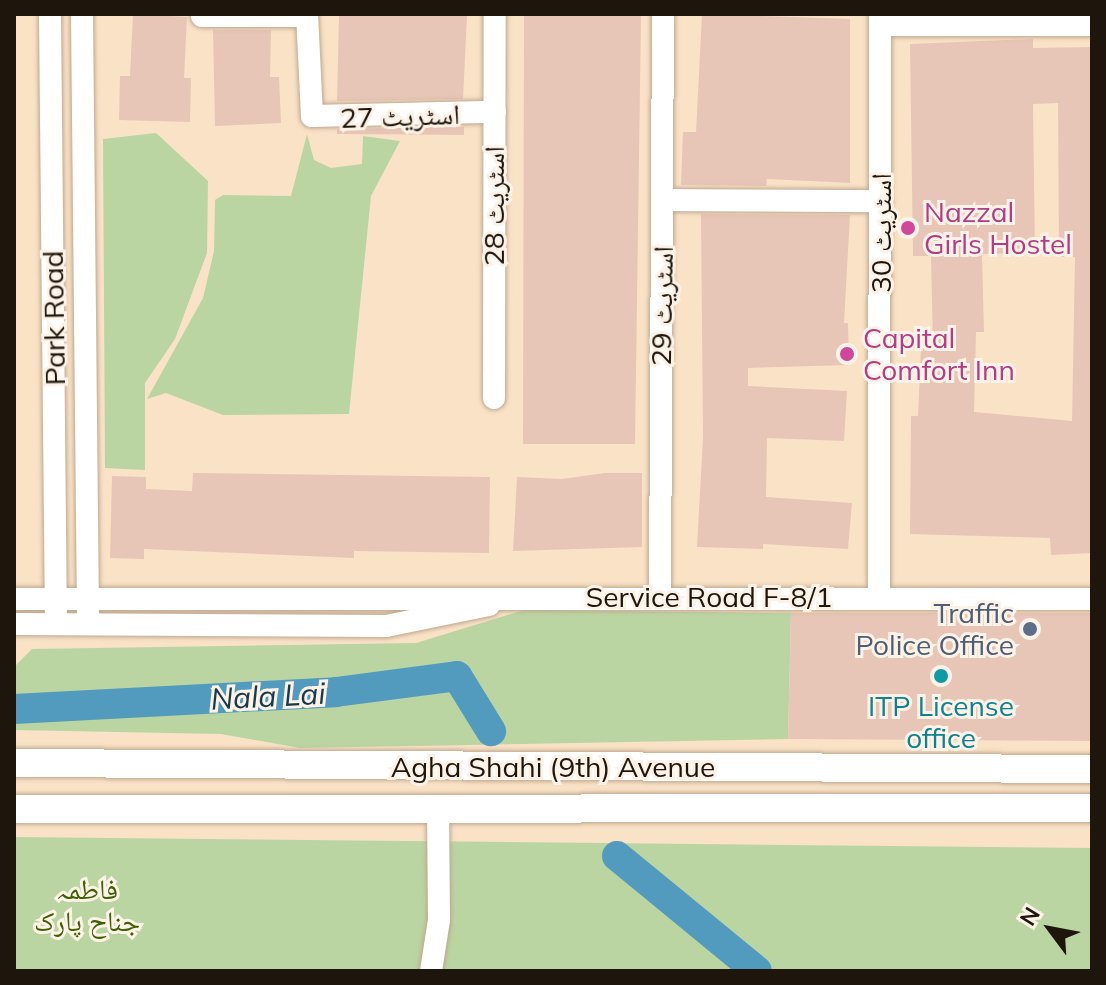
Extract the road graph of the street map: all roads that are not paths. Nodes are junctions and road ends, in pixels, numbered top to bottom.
1 (50, 14) edge
2 (82, 14) edge
3 (495, 14) edge
4 (663, 14) edge
5 (307, 15) edge
6 (202, 16) dead end
7 (880, 20) edge
8 (1092, 25) edge
9 (495, 112) junction
10 (663, 200) junction
11 (881, 201) junction
12 (494, 398) dead end
13 (517, 597) junction
14 (879, 597) junction
15 (660, 598) junction
16 (14, 599) edge
17 (57, 599) junction
18 (87, 599) junction
19 (1092, 599) edge
20 (88, 622) junction
21 (56, 623) junction
22 (14, 624) edge
23 (14, 763) edge
24 (1092, 769) edge
25 (1092, 808) edge
26 (14, 809) edge
27 (438, 810) junction
28 (431, 971) edge

1 - 17 street, Park Road
2 - 18 street, Park Road
3 - 9 street, اسٹریٹ 28
4 - 10 street, اسٹریٹ 29
5 - 6 street
5 - 9 street, اسٹریٹ 27
7 - 8 street
7 - 11 street, اسٹریٹ 30
9 - 12 street, اسٹریٹ 28
10 - 11 street
10 - 15 street, اسٹریٹ 29
11 - 14 street, اسٹریٹ 30
13 - 15 street, Service Road F-8/1
13 - 18 street, Service Road F-8/1
13 - 20 street, Service Road F-8/1
14 - 15 street, Service Road F-8/1
14 - 19 street, Service Road F-8/1
16 - 17 street, Service Road F-8/1
17 - 18 street, Service Road F-8/1
17 - 21 street, Park Road
18 - 20 street, Park Road
20 - 21 street, Service Road F-8/1
21 - 22 street, Service Road F-8/1
23 - 24 main road, Agha Shahi (9th) Avenue
25 - 27 main road, Agha Shahi (9th) Avenue
26 - 27 main road, Agha Shahi (9th) Avenue
27 - 28 street

